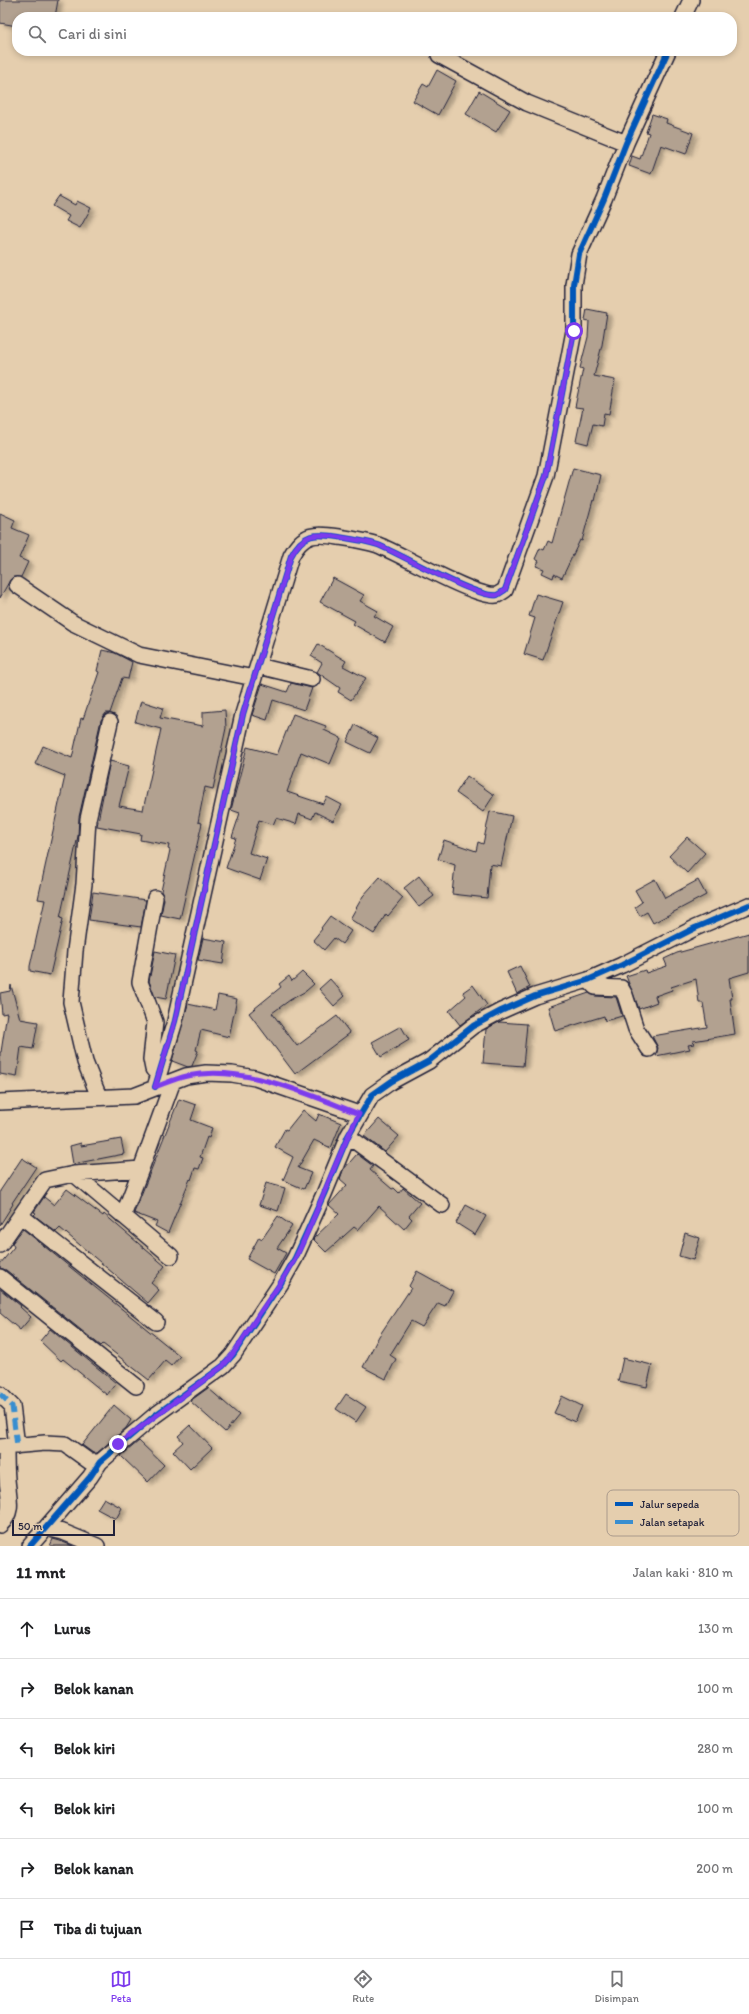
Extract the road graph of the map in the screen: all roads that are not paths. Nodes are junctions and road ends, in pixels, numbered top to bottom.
1 (691, 0) edge
2 (685, 12) edge
3 (441, 56) edge
4 (666, 56) edge
5 (626, 143) junction
6 (16, 586) dead end
7 (256, 672) junction
8 (312, 679) dead end
9 (110, 722) dead end
10 (155, 898) dead end
11 (749, 905) edge
12 (588, 980) junction
13 (649, 1049) dead end
14 (162, 1081) junction
15 (99, 1098) junction
16 (0, 1102) edge
17 (359, 1114) junction
18 (348, 1136) junction
19 (141, 1169) junction
20 (74, 1174) junction
21 (442, 1205) dead end
22 (21, 1216) junction
23 (123, 1216) junction
24 (0, 1245) edge
25 (171, 1256) dead end
26 (0, 1277) edge
27 (156, 1322) dead end
28 (136, 1386) dead end
29 (0, 1394) edge
30 (8, 1447) edge
31 (100, 1462) junction
32 (0, 1525) edge
33 (46, 1528) junction
34 (30, 1546) edge
35 (97, 1546) edge

1 - 2 street
3 - 5 street
4 - 5 street
5 - 7 street
6 - 7 street
7 - 8 street
7 - 14 street
9 - 15 street
10 - 14 street
11 - 12 street
12 - 13 street
12 - 17 street
14 - 15 street
14 - 17 street
14 - 19 street
15 - 16 street
17 - 18 street
18 - 21 street
18 - 31 street
19 - 20 street
19 - 23 street
20 - 22 street
20 - 23 street
22 - 24 street
22 - 27 street
23 - 25 street
26 - 28 street
29 - 30 street
30 - 31 street
30 - 32 street
31 - 33 street
33 - 34 street
33 - 35 street

